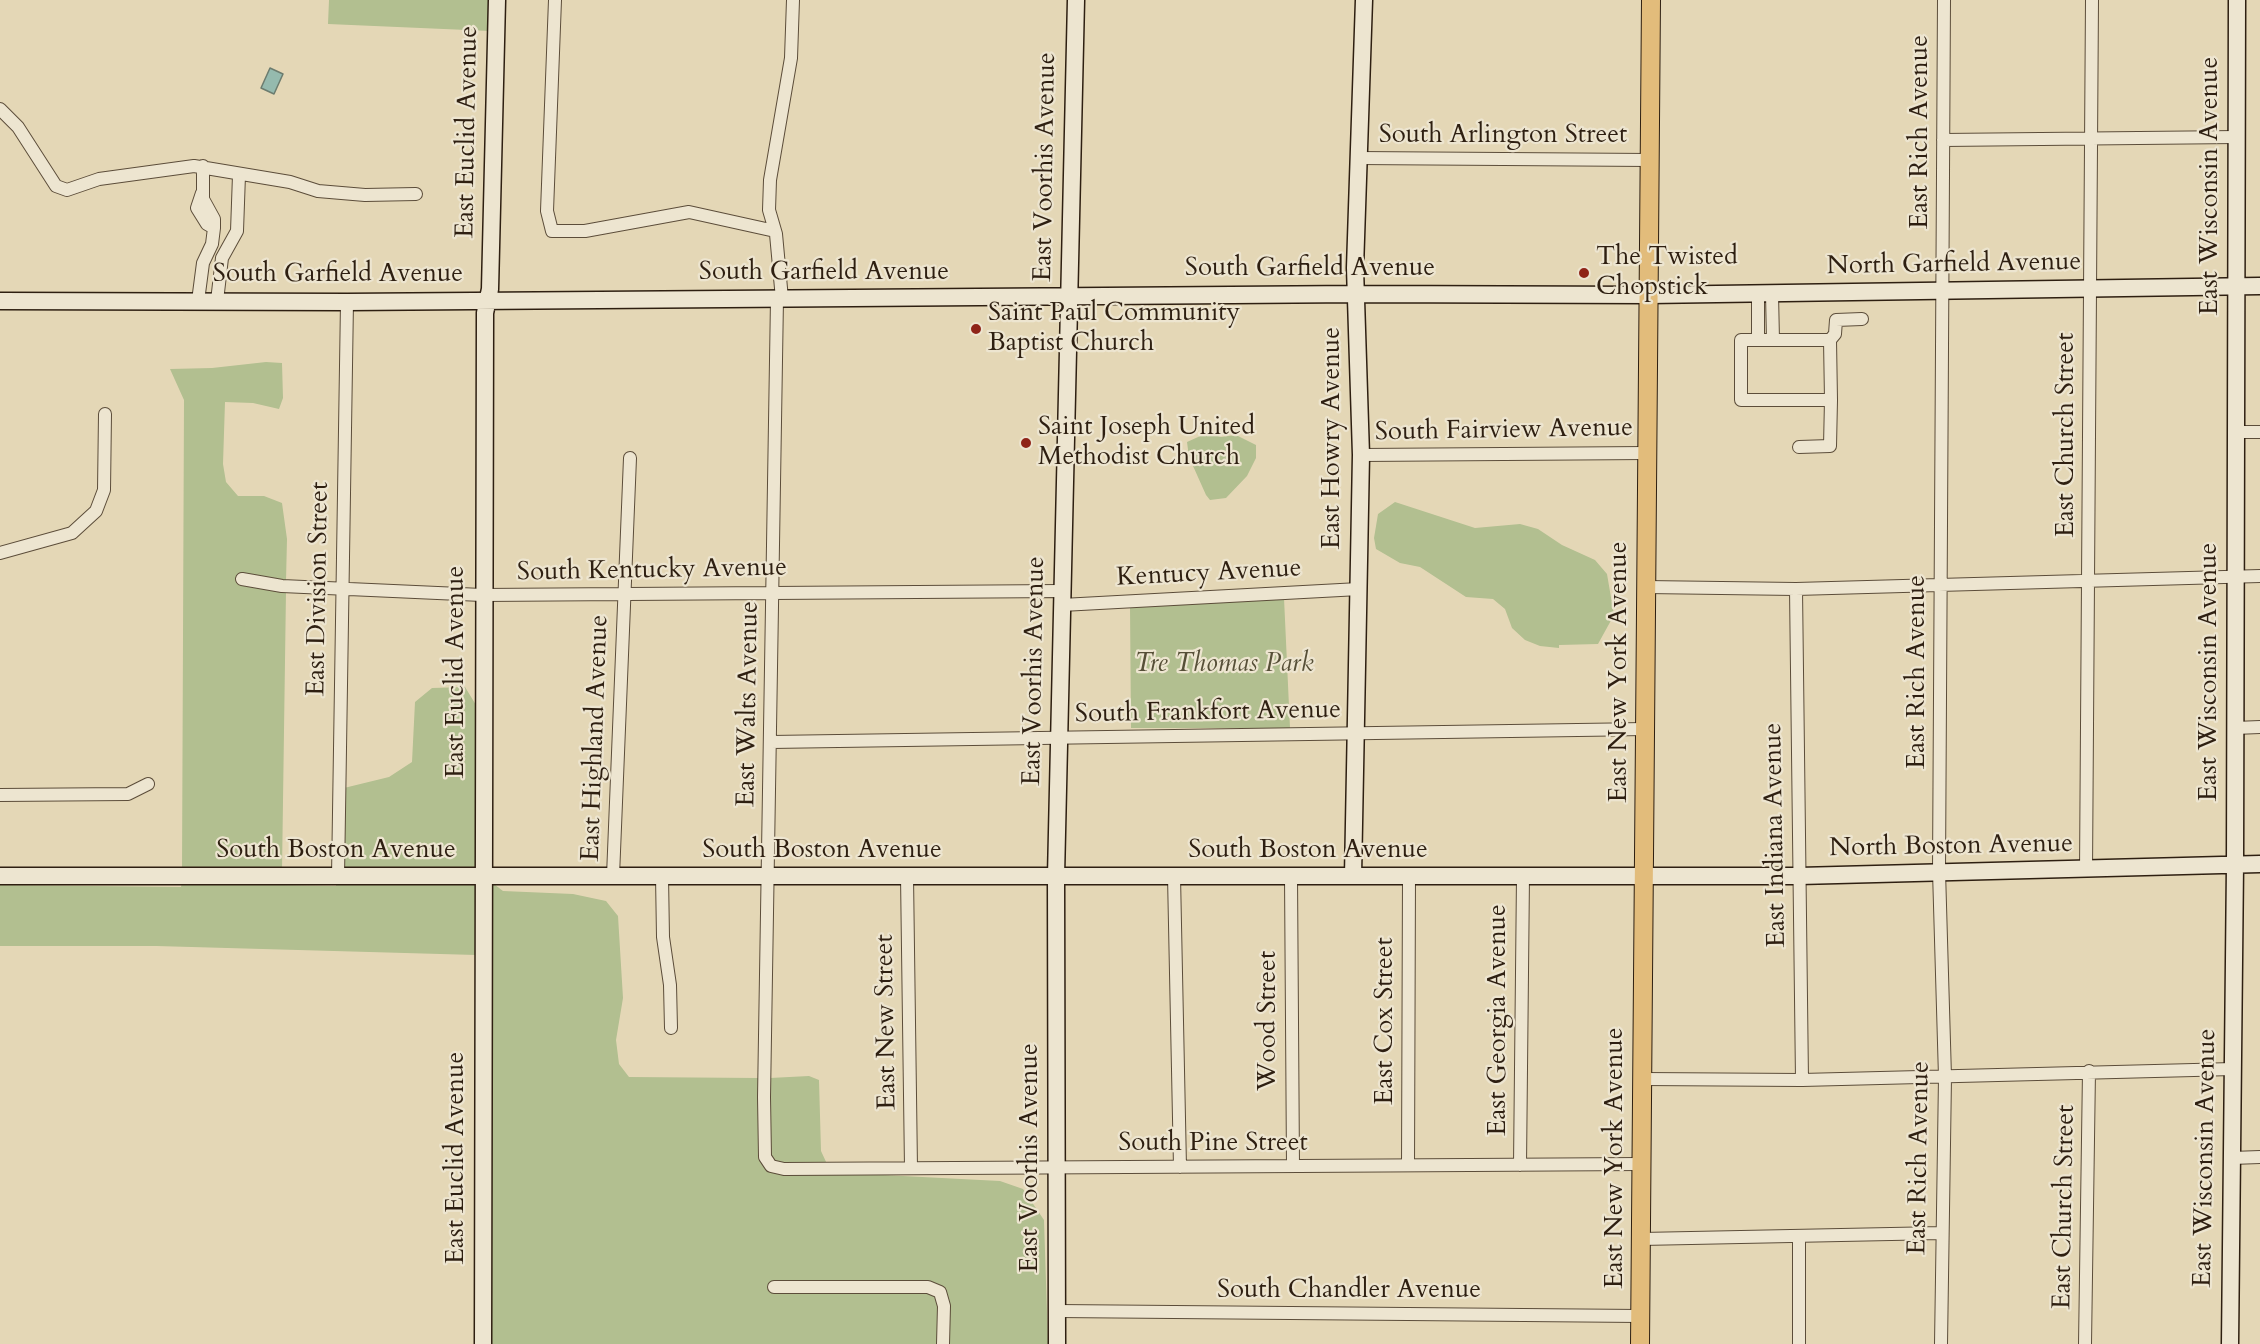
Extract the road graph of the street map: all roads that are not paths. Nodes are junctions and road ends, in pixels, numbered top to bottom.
1 (496, 0) edge
2 (555, 0) edge
3 (1076, 0) edge
4 (1364, 0) edge
5 (1652, 0) edge
6 (1944, 0) edge
7 (2092, 0) edge
8 (2238, 0) edge
9 (791, 1) edge
10 (0, 109) edge
11 (2237, 137) junction
12 (2092, 138) junction
13 (1943, 140) junction
14 (1357, 158) junction
15 (1650, 160) junction
16 (203, 166) junction
17 (239, 175) junction
18 (416, 194) dead end
19 (775, 231) junction
20 (2237, 286) junction
21 (2260, 286) edge
22 (2090, 289) junction
23 (1942, 290) junction
24 (1358, 294) junction
25 (1765, 294) junction
26 (1648, 295) junction
27 (1069, 296) junction
28 (780, 299) junction
29 (488, 300) junction
30 (0, 301) edge
31 (198, 301) junction
32 (217, 301) junction
33 (347, 302) junction
34 (1862, 319) dead end
35 (1758, 340) junction
36 (1773, 340) junction
37 (1830, 340) junction
38 (1831, 400) junction
39 (105, 414) dead end
40 (2236, 432) junction
41 (2260, 432) edge
42 (1799, 447) dead end
43 (1647, 453) junction
44 (1361, 455) junction
45 (630, 458) dead end
46 (0, 553) edge
47 (2236, 576) junction
48 (2260, 576) edge
49 (242, 579) dead end
50 (2089, 580) junction
51 (1941, 583) junction
52 (1646, 587) junction
53 (341, 588) junction
54 (1359, 589) junction
55 (1796, 589) junction
56 (773, 592) junction
57 (623, 594) junction
58 (482, 595) junction
59 (1062, 598) junction
60 (2260, 727) edge
61 (2235, 728) junction
62 (1645, 729) junction
63 (1355, 734) junction
64 (1059, 737) junction
65 (771, 742) junction
66 (148, 784) dead end
67 (0, 795) edge
68 (2260, 864) edge
69 (2235, 865) junction
70 (2086, 870) junction
71 (1939, 871) junction
72 (0, 876) edge
73 (338, 876) junction
74 (482, 876) junction
75 (614, 876) junction
76 (662, 876) junction
77 (768, 876) junction
78 (907, 876) junction
79 (1056, 876) junction
80 (1174, 876) junction
81 (1291, 876) junction
82 (1353, 876) junction
83 (1409, 876) junction
84 (1523, 876) junction
85 (1644, 876) junction
86 (1799, 876) junction
87 (671, 1028) dead end
88 (2233, 1069) junction
89 (2090, 1071) junction
90 (1945, 1077) junction
91 (1642, 1079) junction
92 (1802, 1080) junction
93 (2260, 1157) edge
94 (2232, 1158) junction
95 (1641, 1164) junction
96 (1408, 1165) junction
97 (1520, 1165) junction
98 (1293, 1166) junction
99 (1058, 1167) junction
100 (1180, 1167) junction
101 (911, 1168) junction
102 (784, 1169) joint
103 (1941, 1233) junction
104 (1799, 1236) junction
105 (1641, 1239) junction
106 (774, 1287) dead end
107 (1057, 1311) junction
108 (1640, 1316) junction
109 (483, 1344) edge
110 (944, 1344) edge
111 (1057, 1344) edge
112 (1640, 1344) edge
113 (1799, 1344) edge
114 (1941, 1344) edge
115 (2085, 1344) edge
116 (2230, 1344) edge

1 - 29 street, East Euclid Avenue
2 - 19 street
3 - 27 street, East Voorhis Avenue
4 - 14 street, East Howry Avenue
5 - 15 main road, East New York Avenue
6 - 13 street, East Rich Avenue
7 - 12 street, East Church Street
8 - 11 street, East Wisconsin Avenue
9 - 19 street, East Walts Avenue
10 - 16 street
11 - 12 street
11 - 20 street, East Wisconsin Avenue
12 - 13 street
12 - 22 street, East Church Street
13 - 23 street, East Rich Avenue
14 - 15 street, South Arlington Street
14 - 24 street, East Howry Avenue
15 - 26 main road, East New York Avenue
16 - 17 street
16 - 31 street
17 - 18 street
17 - 32 street
19 - 28 street, East Walts Avenue
20 - 21 street, North Garfield Avenue
20 - 22 street, North Garfield Avenue
20 - 40 street, East Wisconsin Avenue
22 - 23 street, North Garfield Avenue
22 - 50 street, East Church Street
23 - 25 street, North Garfield Avenue
23 - 51 street, East Rich Avenue
24 - 26 street, South Garfield Avenue
24 - 27 street, South Garfield Avenue
24 - 44 street, East Howry Avenue
25 - 26 street, North Garfield Avenue
25 - 35 street
25 - 36 street
26 - 43 main road, East New York Avenue
27 - 28 street, South Garfield Avenue
27 - 59 street, East Voorhis Avenue
28 - 29 street, South Garfield Avenue
28 - 56 street, East Walts Avenue
29 - 33 street, South Garfield Avenue
29 - 58 street, East Euclid Avenue
30 - 31 street, South Garfield Avenue
31 - 32 street, South Garfield Avenue
32 - 33 street, South Garfield Avenue
33 - 53 street, East Division Street
34 - 37 street
35 - 36 street
35 - 38 street
36 - 37 street
37 - 38 street
38 - 42 street
39 - 46 street
40 - 41 street
40 - 47 street, East Wisconsin Avenue
43 - 44 street, South Fairview Avenue
43 - 52 main road, East New York Avenue
44 - 54 street, East Howry Avenue
45 - 57 street, East Highland Avenue
47 - 48 street
47 - 50 street
47 - 61 street, East Wisconsin Avenue
49 - 53 street, South Kentucky Avenue
50 - 51 street
50 - 70 street, East Church Street
51 - 55 street
51 - 71 street, East Rich Avenue
52 - 55 street
52 - 62 main road, East New York Avenue
53 - 58 street, South Kentucky Avenue
53 - 73 street, East Division Street
54 - 59 street, Kentucy Avenue
54 - 63 street, East Howry Avenue
55 - 86 street, East Indiana Avenue
56 - 57 street, South Kentucky Avenue
56 - 59 street, South Kentucky Avenue
56 - 65 street, East Walts Avenue
57 - 58 street, South Kentucky Avenue
57 - 75 street, East Highland Avenue
58 - 74 street, East Euclid Avenue
59 - 64 street, East Voorhis Avenue
60 - 61 street
61 - 69 street, East Wisconsin Avenue
62 - 63 street, South Frankfort Avenue
62 - 85 main road, East New York Avenue
63 - 64 street, South Frankfort Avenue
63 - 82 street, East Howry Avenue
64 - 65 street, South Frankfort Avenue
64 - 79 street, East Voorhis Avenue
65 - 77 street, East Walts Avenue
66 - 67 street
68 - 69 street, North Boston Avenue
69 - 70 street, North Boston Avenue
69 - 88 street, East Wisconsin Avenue
70 - 71 street, North Boston Avenue
71 - 86 street, North Boston Avenue
71 - 90 street, East Rich Avenue
72 - 73 street, South Boston Avenue
73 - 74 street, South Boston Avenue
74 - 75 street, South Boston Avenue
74 - 109 street, East Euclid Avenue
75 - 76 street, South Boston Avenue
76 - 77 street, South Boston Avenue
76 - 87 street
77 - 78 street, South Boston Avenue
77 - 102 street, East Walts Avenue
78 - 79 street, South Boston Avenue
78 - 101 street, East New Street
79 - 80 street, South Boston Avenue
79 - 99 street, East Voorhis Avenue
80 - 81 street, South Boston Avenue
80 - 100 street
81 - 82 street, South Boston Avenue
81 - 98 street, Wood Street
82 - 83 street, South Boston Avenue
83 - 84 street, South Boston Avenue
83 - 96 street, East Cox Street
84 - 85 street, South Boston Avenue
84 - 97 street, East Georgia Avenue
85 - 86 street, North Boston Avenue
85 - 91 main road, East New York Avenue
86 - 92 street, East Indiana Avenue
88 - 89 street
88 - 94 street, East Wisconsin Avenue
89 - 90 street
89 - 115 street, East Church Street
90 - 92 street
90 - 103 street, East Rich Avenue
91 - 92 street
91 - 95 main road, East New York Avenue
93 - 94 street
94 - 116 street, East Wisconsin Avenue
95 - 97 street, South Pine Street
95 - 105 main road, East New York Avenue
96 - 97 street, South Pine Street
96 - 98 street, South Pine Street
98 - 100 street, South Pine Street
99 - 100 street, South Pine Street
99 - 101 street, South Pine Street
99 - 107 street, East Voorhis Avenue
101 - 102 street, South Pine Street
103 - 104 street
103 - 114 street, East Rich Avenue
104 - 105 street
104 - 113 street
105 - 108 main road, East New York Avenue
106 - 110 street
107 - 108 street, South Chandler Avenue
107 - 111 street, East Voorhis Avenue
108 - 112 main road, East New York Avenue

